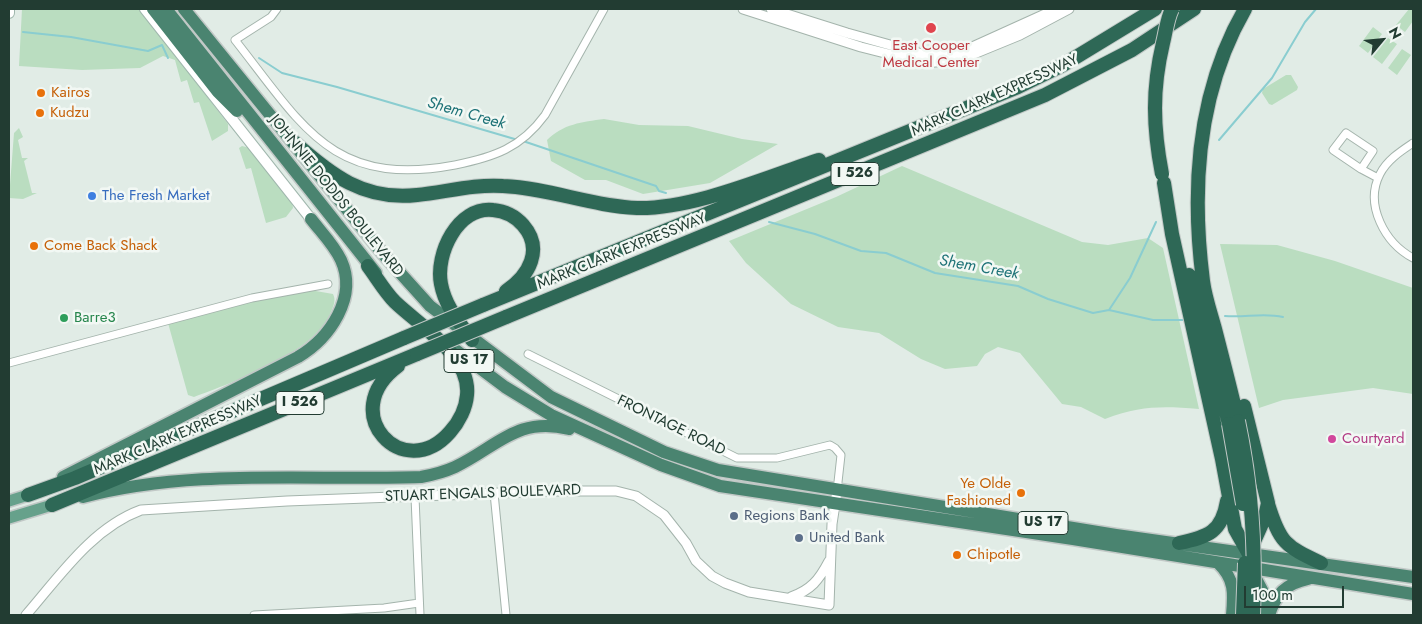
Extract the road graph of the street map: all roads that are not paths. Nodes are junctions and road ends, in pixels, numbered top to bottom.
1 (9, 9) edge
2 (145, 9) edge
3 (153, 9) edge
4 (166, 9) edge
5 (184, 9) edge
6 (190, 9) edge
7 (277, 9) edge
8 (604, 9) edge
9 (742, 9) edge
10 (771, 9) edge
11 (1056, 9) edge
12 (1070, 9) edge
13 (1155, 9) edge
14 (1172, 9) edge
15 (1194, 9) edge
16 (1245, 9) edge
17 (9, 13) edge
18 (200, 29) junction
19 (938, 119) junction
20 (294, 142) junction
21 (1413, 142) edge
22 (280, 154) junction
23 (1361, 169) junction
24 (1378, 178) junction
25 (1163, 179) junction
26 (1198, 217) junction
27 (311, 220) joint
28 (1413, 258) edge
29 (368, 266) junction
30 (328, 284) dead end
31 (483, 305) junction
32 (472, 340) junction
33 (417, 354) junction
34 (528, 354) dead end
35 (9, 363) edge
36 (1234, 423) junction
37 (588, 433) junction
38 (494, 493) junction
39 (28, 495) junction
40 (1228, 495) junction
41 (415, 497) junction
42 (836, 498) junction
43 (9, 501) edge
44 (1268, 503) junction
45 (52, 506) junction
46 (9, 518) edge
47 (1179, 543) junction
48 (1249, 554) junction
49 (831, 558) junction
50 (1218, 563) junction
51 (1321, 564) junction
52 (1250, 568) junction
53 (1413, 577) edge
54 (1314, 578) junction
55 (1413, 594) edge
56 (789, 598) junction
57 (1234, 600) junction
58 (419, 604) junction
59 (384, 612) edge
60 (26, 615) edge
61 (254, 615) edge
62 (420, 615) edge
63 (506, 615) edge
64 (1232, 615) edge
65 (1243, 615) edge
66 (1253, 615) edge
67 (1268, 615) edge

1 - 17 main road
2 - 27 main road
3 - 22 highway
4 - 22 highway, JOHNNIE DODDS BOULEVARD / US 17
5 - 18 highway, JOHNNIE DODDS BOULEVARD / US 17
6 - 18 highway
7 - 8 street
9 - 12 street
10 - 11 street
13 - 19 highway, MARK CLARK EXPRESSWAY / I 526
14 - 25 highway, bridge
15 - 33 highway, MARK CLARK EXPRESSWAY / I 526, bridge
16 - 26 highway
18 - 20 highway, JOHNNIE DODDS BOULEVARD / US 17
19 - 20 highway
19 - 31 highway, MARK CLARK EXPRESSWAY / I 526
20 - 32 highway, JOHNNIE DODDS BOULEVARD / US 17
21 - 24 street
22 - 29 highway, JOHNNIE DODDS BOULEVARD / US 17
23 - 23 street
23 - 24 street
24 - 28 street
25 - 36 highway
25 - 40 highway
26 - 36 highway
26 - 44 highway
27 - 39 highway
29 - 33 highway
29 - 37 highway, JOHNNIE DODDS BOULEVARD / US 17
30 - 35 street
31 - 32 highway
31 - 39 highway, MARK CLARK EXPRESSWAY, bridge
32 - 42 highway, JOHNNIE DODDS BOULEVARD / US 17
33 - 45 highway, MARK CLARK EXPRESSWAY / I 526
34 - 42 street, FRONTAGE ROAD
36 - 65 highway, bridge
36 - 66 highway, bridge
37 - 42 highway, JOHNNIE DODDS BOULEVARD / US 17
37 - 45 highway
38 - 41 street, STUART ENGALS BOULEVARD
38 - 56 street, STUART ENGALS BOULEVARD
38 - 63 street
39 - 43 main road
40 - 47 highway
40 - 48 highway
41 - 58 street
41 - 60 street, STUART ENGALS BOULEVARD
42 - 47 highway, US 17
42 - 49 street, STUART ENGALS BOULEVARD
42 - 50 highway, US 17
44 - 48 highway
44 - 51 highway
45 - 46 main road
47 - 48 highway, US 17
48 - 51 highway, US 17
48 - 52 highway
49 - 56 street
49 - 56 street, STUART ENGALS BOULEVARD
50 - 52 highway, US 17
50 - 57 highway
51 - 53 highway, US 17
52 - 54 highway, US 17
52 - 57 highway
52 - 67 highway
54 - 55 highway, US 17
54 - 67 highway
57 - 64 highway
58 - 59 street
58 - 62 street
59 - 61 street

